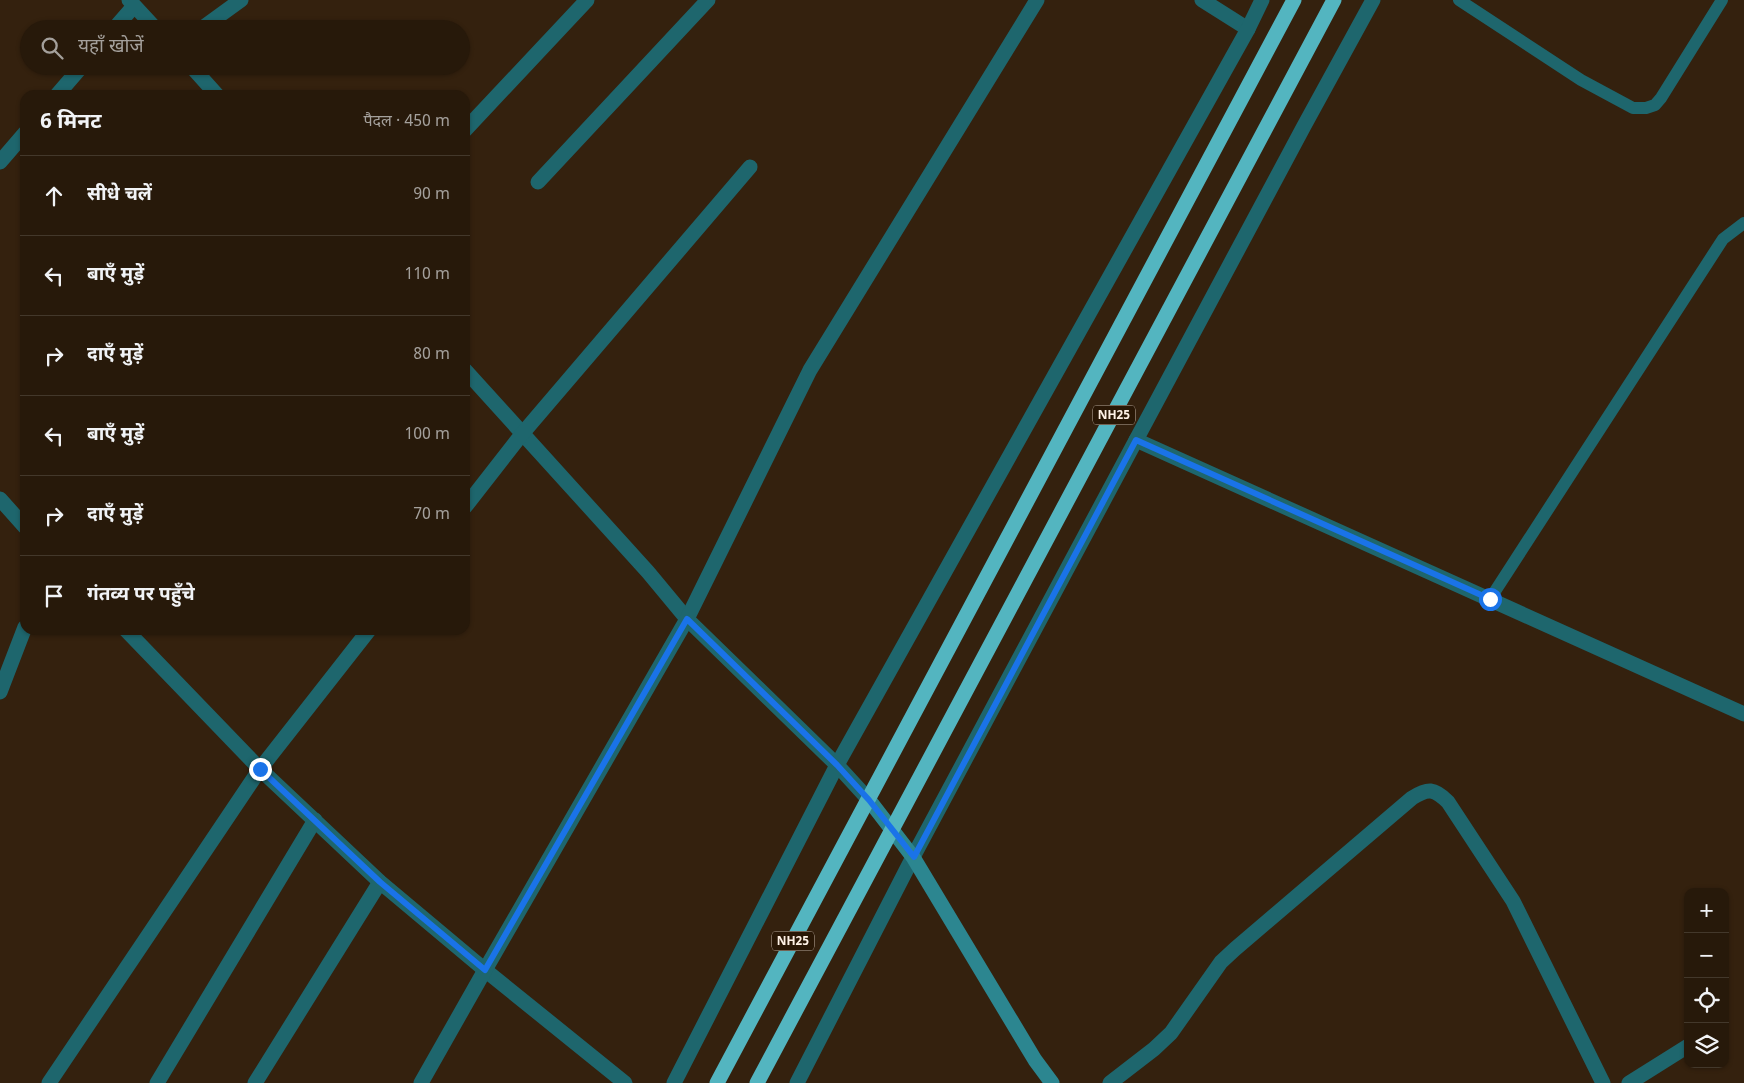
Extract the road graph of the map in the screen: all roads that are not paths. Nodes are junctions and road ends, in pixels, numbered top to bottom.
1 (242, 0) edge
2 (587, 0) edge
3 (708, 0) edge
4 (1037, 0) edge
5 (1202, 0) edge
6 (1262, 0) edge
7 (1294, 0) edge
8 (1334, 0) edge
9 (1373, 0) edge
10 (1459, 0) edge
11 (1722, 0) edge
12 (131, 3) edge
13 (120, 20) edge
14 (147, 20) edge
15 (214, 20) edge
16 (1248, 29) junction
17 (74, 75) edge
18 (199, 75) edge
19 (61, 90) edge
20 (213, 90) edge
21 (470, 125) edge
22 (20, 139) edge
23 (0, 162) edge
24 (750, 168) dead end
25 (538, 182) dead end
26 (1744, 223) edge
27 (470, 376) edge
28 (522, 434) junction
29 (1136, 440) junction
30 (0, 499) edge
31 (470, 501) edge
32 (20, 521) edge
33 (1490, 599) junction
34 (687, 619) junction
35 (22, 635) edge
36 (131, 635) edge
37 (365, 635) edge
38 (0, 692) edge
39 (1744, 714) edge
40 (837, 765) junction
41 (260, 769) junction
42 (869, 800) junction
43 (315, 820) junction
44 (893, 829) junction
45 (914, 857) junction
46 (380, 882) junction
47 (485, 970) junction
48 (1684, 1049) edge
49 (50, 1083) edge
50 (157, 1083) edge
51 (256, 1083) edge
52 (421, 1083) edge
53 (625, 1083) edge
54 (674, 1083) edge
55 (717, 1083) edge
56 (757, 1083) edge
57 (796, 1083) edge
58 (1052, 1083) edge
59 (1110, 1083) edge
60 (1603, 1083) edge
61 (1629, 1083) edge

1 - 15 street
2 - 21 street
3 - 25 street
4 - 34 street
5 - 16 street
6 - 16 street
7 - 42 highway, NH25
8 - 44 highway, NH25
9 - 29 street
10 - 11 lane
12 - 13 street
12 - 14 street
16 - 40 street
17 - 19 street
18 - 20 street
22 - 23 street
24 - 28 street
26 - 33 lane
27 - 28 street
28 - 31 street
28 - 34 street
29 - 33 street
29 - 45 street
30 - 32 street
33 - 39 street
34 - 40 street
34 - 47 street
35 - 38 street
36 - 41 street
37 - 41 street
40 - 42 street
40 - 54 street
41 - 43 street
41 - 49 street
42 - 44 street
42 - 55 highway, NH25
43 - 46 street
43 - 50 street
44 - 45 street
44 - 56 highway, NH25
45 - 57 street
45 - 58 street
46 - 47 street
46 - 51 street
47 - 52 street
47 - 53 street
48 - 61 street
59 - 60 street

